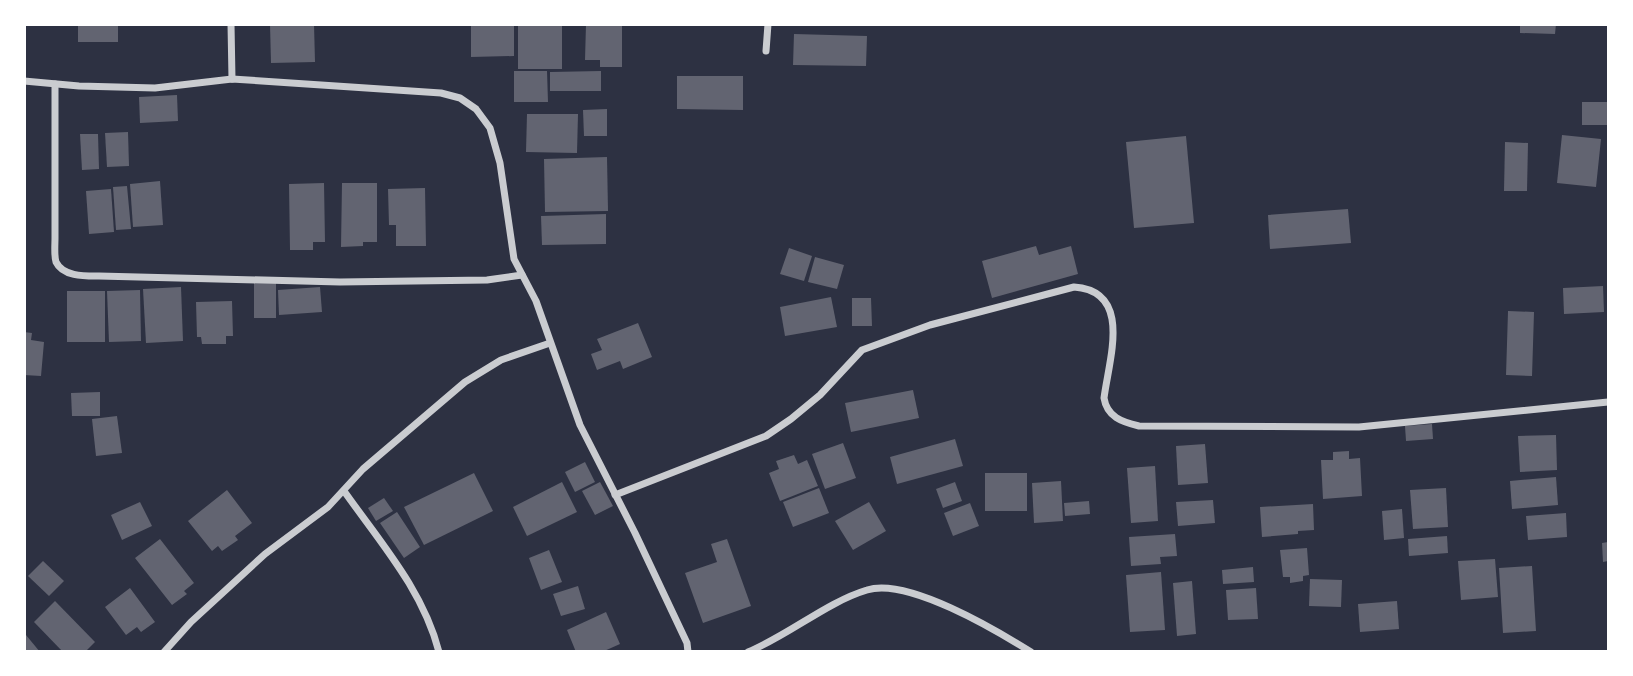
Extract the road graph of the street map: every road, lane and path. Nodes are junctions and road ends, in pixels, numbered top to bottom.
1 (231, 24) edge
2 (768, 24) edge
3 (766, 51) dead end
4 (232, 79) junction
5 (24, 81) edge
6 (55, 84) junction
7 (522, 275) junction
8 (550, 342) junction
9 (1608, 402) edge
10 (344, 491) junction
11 (615, 495) junction
12 (164, 652) edge
13 (439, 652) edge
14 (688, 652) edge
15 (748, 652) edge
16 (1031, 652) edge

1 - 4 street
2 - 3 street
4 - 6 street
4 - 7 street
5 - 6 street
6 - 7 street
7 - 8 street
8 - 10 street
8 - 11 street
9 - 11 street
10 - 12 street
10 - 13 street
11 - 14 street
15 - 16 street

